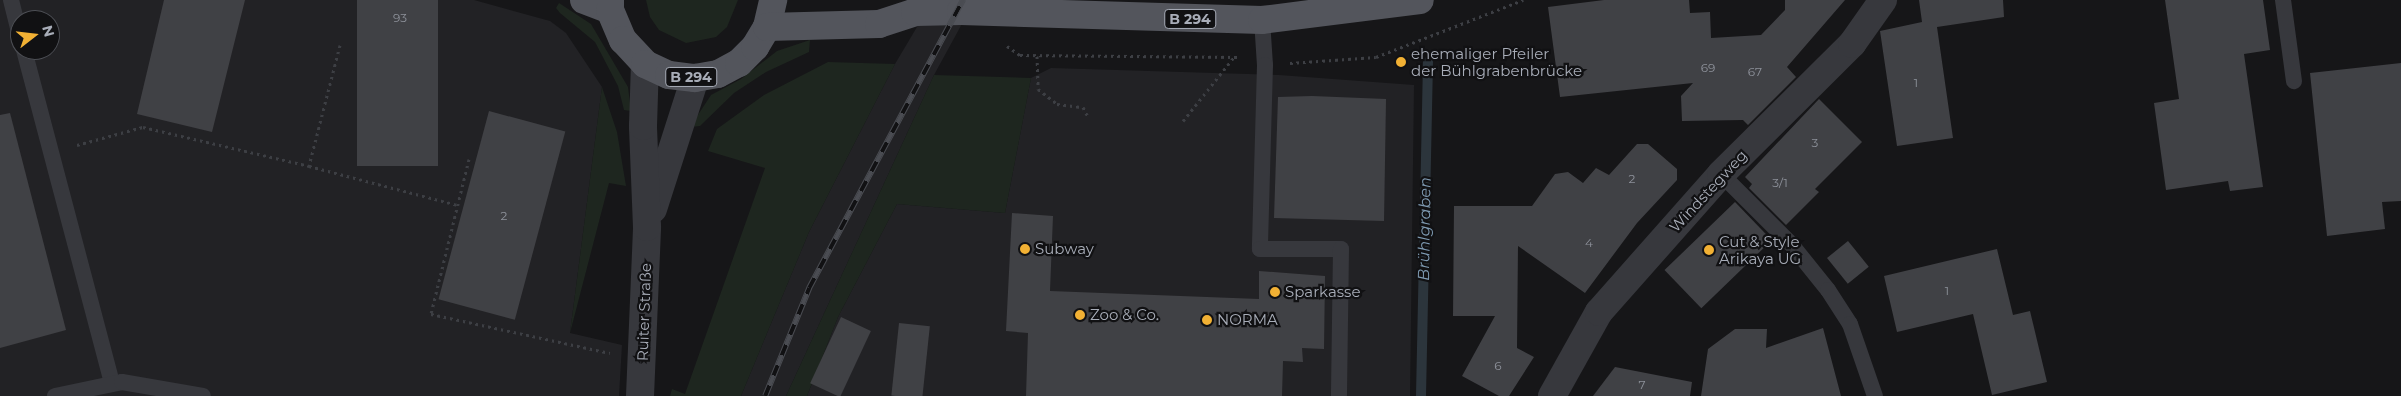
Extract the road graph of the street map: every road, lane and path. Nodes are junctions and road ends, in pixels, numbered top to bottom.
1 (584, 0) edge
2 (773, 0) edge
3 (886, 0) edge
4 (1420, 0) edge
5 (1524, 0) edge
6 (1883, 0) edge
7 (2283, 0) edge
8 (610, 5) edge
9 (914, 12) junction
10 (1262, 20) junction
11 (767, 27) junction
12 (340, 44) dead end
13 (1020, 55) dead end
14 (1037, 56) junction
15 (1235, 57) junction
16 (27, 60) edge
17 (645, 64) junction
18 (1265, 65) junction
19 (695, 78) junction
20 (2294, 80) dead end
21 (1088, 117) dead end
22 (1183, 121) dead end
23 (50, 152) junction
24 (469, 159) dead end
25 (309, 166) junction
26 (1721, 174) junction
27 (458, 205) junction
28 (647, 227) junction
29 (642, 360) junction
30 (112, 384) junction
31 (55, 396) edge
32 (203, 396) edge
33 (640, 396) edge
34 (1339, 396) edge
35 (1552, 396) edge
36 (1875, 396) edge

1 - 8 main road, B 294
2 - 11 main road, B 294
3 - 9 main road, B 294
4 - 10 main road, B 294
5 - 18 path
6 - 26 street, Windstegweg
7 - 20 lane
8 - 17 main road, B 294
9 - 10 main road, B 294
9 - 11 main road, B 294
10 - 18 lane
11 - 19 main road, B 294
12 - 25 path
13 - 14 path
14 - 15 path
14 - 21 path
15 - 18 path
15 - 22 path
16 - 23 lane
17 - 19 main road, B 294
17 - 28 street, Ruiter Straße
18 - 34 lane
19 - 28 street, Ruiter Straße
23 - 25 path
23 - 30 lane
24 - 27 path
25 - 27 path
26 - 35 street, Windstegweg
26 - 36 lane
27 - 29 path
28 - 29 street, Ruiter Straße
29 - 33 street, Ruiter Straße
30 - 31 lane
30 - 32 lane

